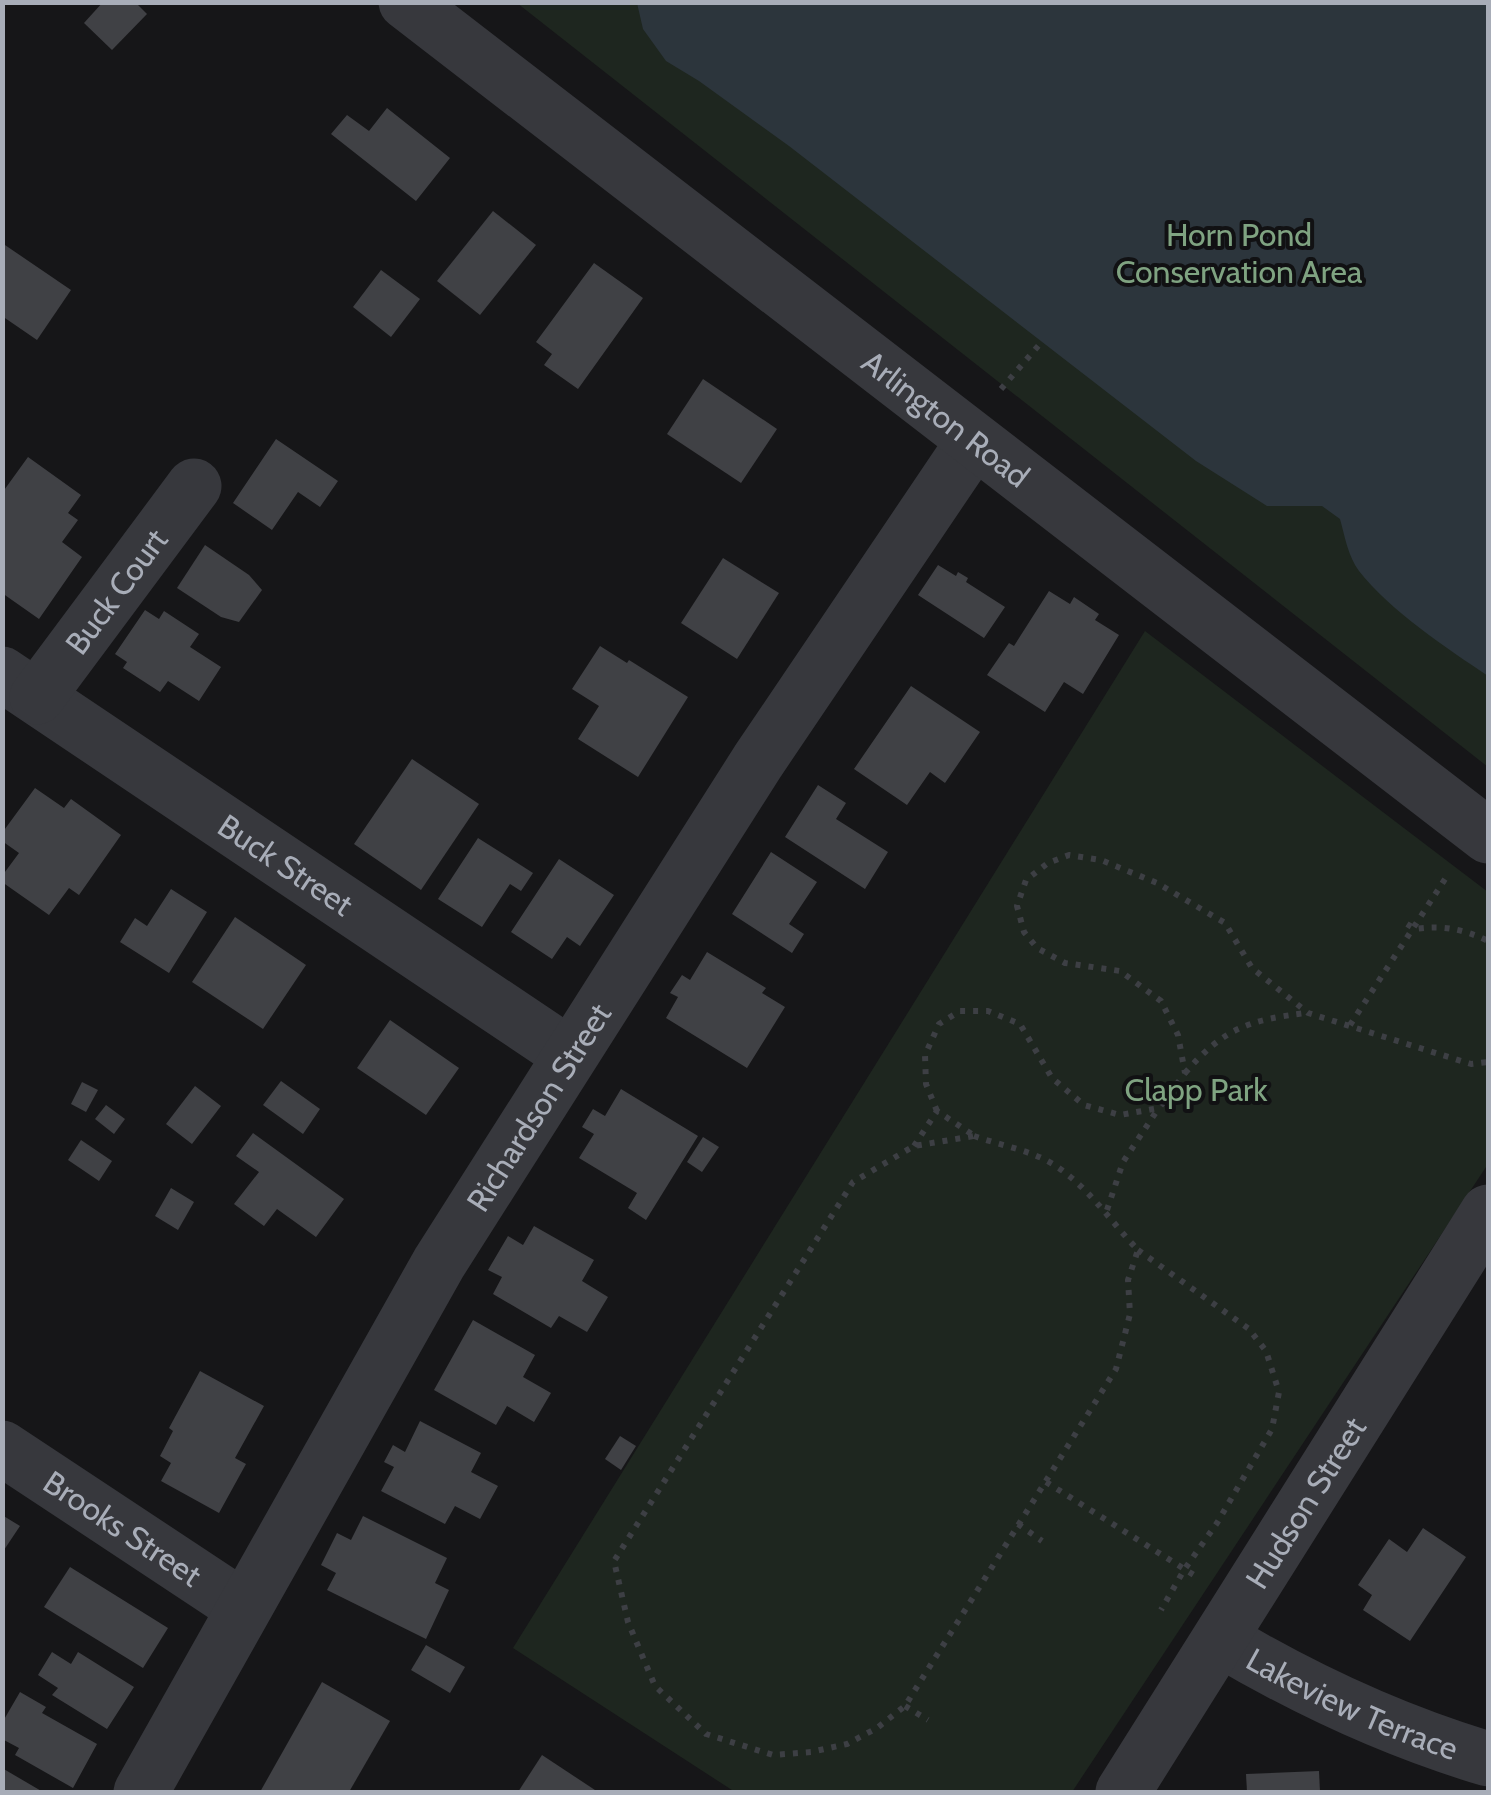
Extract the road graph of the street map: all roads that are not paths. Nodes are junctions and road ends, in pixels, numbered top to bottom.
1 (406, 2) edge
2 (974, 441) junction
3 (194, 486) dead end
4 (20, 686) edge
5 (1473, 848) edge
6 (570, 1055) junction
7 (1488, 1212) edge
8 (2, 1448) edge
9 (244, 1608) junction
10 (1220, 1639) junction
11 (1488, 1759) edge
12 (140, 1792) edge
13 (1123, 1792) edge

1 - 2 street, Arlington Road
2 - 5 street, Arlington Road
2 - 6 street, Richardson Street
3 - 4 street, Buck Court
4 - 6 street, Buck Street
6 - 9 street, Richardson Street
7 - 10 street, Hudson Street
8 - 9 street, Brooks Street
9 - 12 street, Richardson Street
10 - 11 street, Lakeview Terrace
10 - 13 street, Hudson Street

